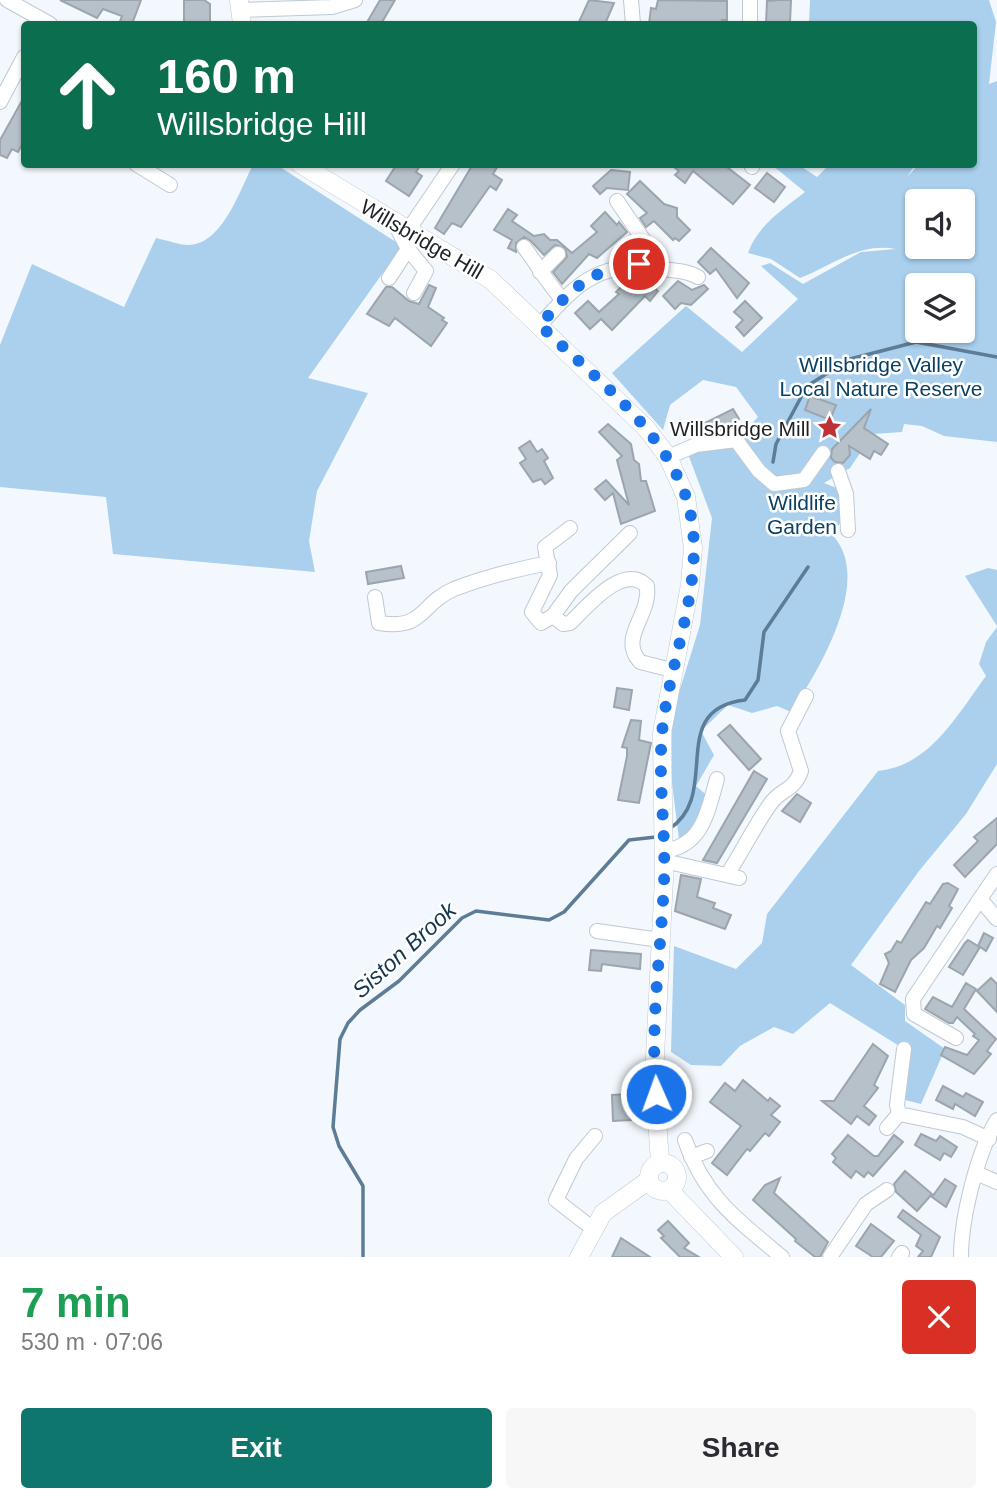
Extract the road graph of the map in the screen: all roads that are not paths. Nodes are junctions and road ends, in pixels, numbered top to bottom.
1 (7, 0) edge
2 (355, 0) edge
3 (631, 0) edge
4 (750, 0) edge
5 (241, 12) edge
6 (42, 21) edge
7 (633, 21) edge
8 (750, 21) edge
9 (21, 63) edge
10 (0, 102) edge
11 (142, 168) edge
12 (307, 168) edge
13 (450, 168) edge
14 (170, 185) dead end
15 (617, 201) dead end
16 (401, 225) junction
17 (524, 247) dead end
18 (408, 249) junction
19 (558, 254) dead end
20 (641, 261) junction
21 (540, 272) junction
22 (698, 277) dead end
23 (389, 278) dead end
24 (414, 293) dead end
25 (563, 300) junction
26 (540, 325) junction
27 (823, 453) dead end
28 (668, 457) junction
29 (838, 471) dead end
30 (570, 528) dead end
31 (848, 530) dead end
32 (630, 533) dead end
33 (549, 563) junction
34 (375, 597) dead end
35 (553, 616) junction
36 (672, 670) junction
37 (806, 696) dead end
38 (717, 779) dead end
39 (663, 850) junction
40 (997, 874) edge
41 (980, 899) junction
42 (997, 919) edge
43 (597, 931) dead end
44 (660, 940) junction
45 (956, 1038) dead end
46 (904, 1049) dead end
47 (899, 1114) junction
48 (997, 1120) edge
49 (887, 1128) dead end
50 (595, 1136) dead end
51 (989, 1139) junction
52 (685, 1140) dead end
53 (708, 1151) dead end
54 (691, 1157) junction
55 (660, 1162) junction
56 (976, 1173) junction
57 (649, 1180) junction
58 (997, 1182) edge
59 (669, 1190) junction
60 (887, 1190) dead end
61 (592, 1228) junction
62 (579, 1257) edge
63 (734, 1257) edge
64 (782, 1257) edge
65 (830, 1257) edge
66 (961, 1257) edge

1 - 6 street
2 - 5 street
3 - 7 street
4 - 8 street
9 - 10 street
11 - 14 street
12 - 16 main road, Willsbridge Hill
13 - 16 street
15 - 20 street
16 - 18 street
16 - 26 main road, Willsbridge Hill
17 - 21 street
18 - 23 street
18 - 24 street
19 - 21 street
20 - 22 street
20 - 25 street
21 - 25 street
25 - 26 street
26 - 28 main road, Willsbridge Hill
27 - 28 street
28 - 36 main road, Willsbridge Hill
29 - 31 street
30 - 33 street
32 - 35 street
33 - 34 street
33 - 35 street
35 - 36 street
36 - 39 main road, Willsbridge Hill
37 - 39 street
38 - 39 street
39 - 44 main road, Willsbridge Hill
40 - 41 street
41 - 42 street
41 - 45 street
43 - 44 street
44 - 55 main road, Willsbridge Hill
46 - 47 street
47 - 49 street
47 - 51 street
48 - 51 street
50 - 61 street
51 - 56 street
52 - 54 street
53 - 54 street
54 - 64 street
55 - 57 main road
55 - 59 main road
56 - 58 street
56 - 66 street
57 - 59 main road
57 - 61 main road
59 - 63 main road
60 - 65 street
61 - 62 main road

